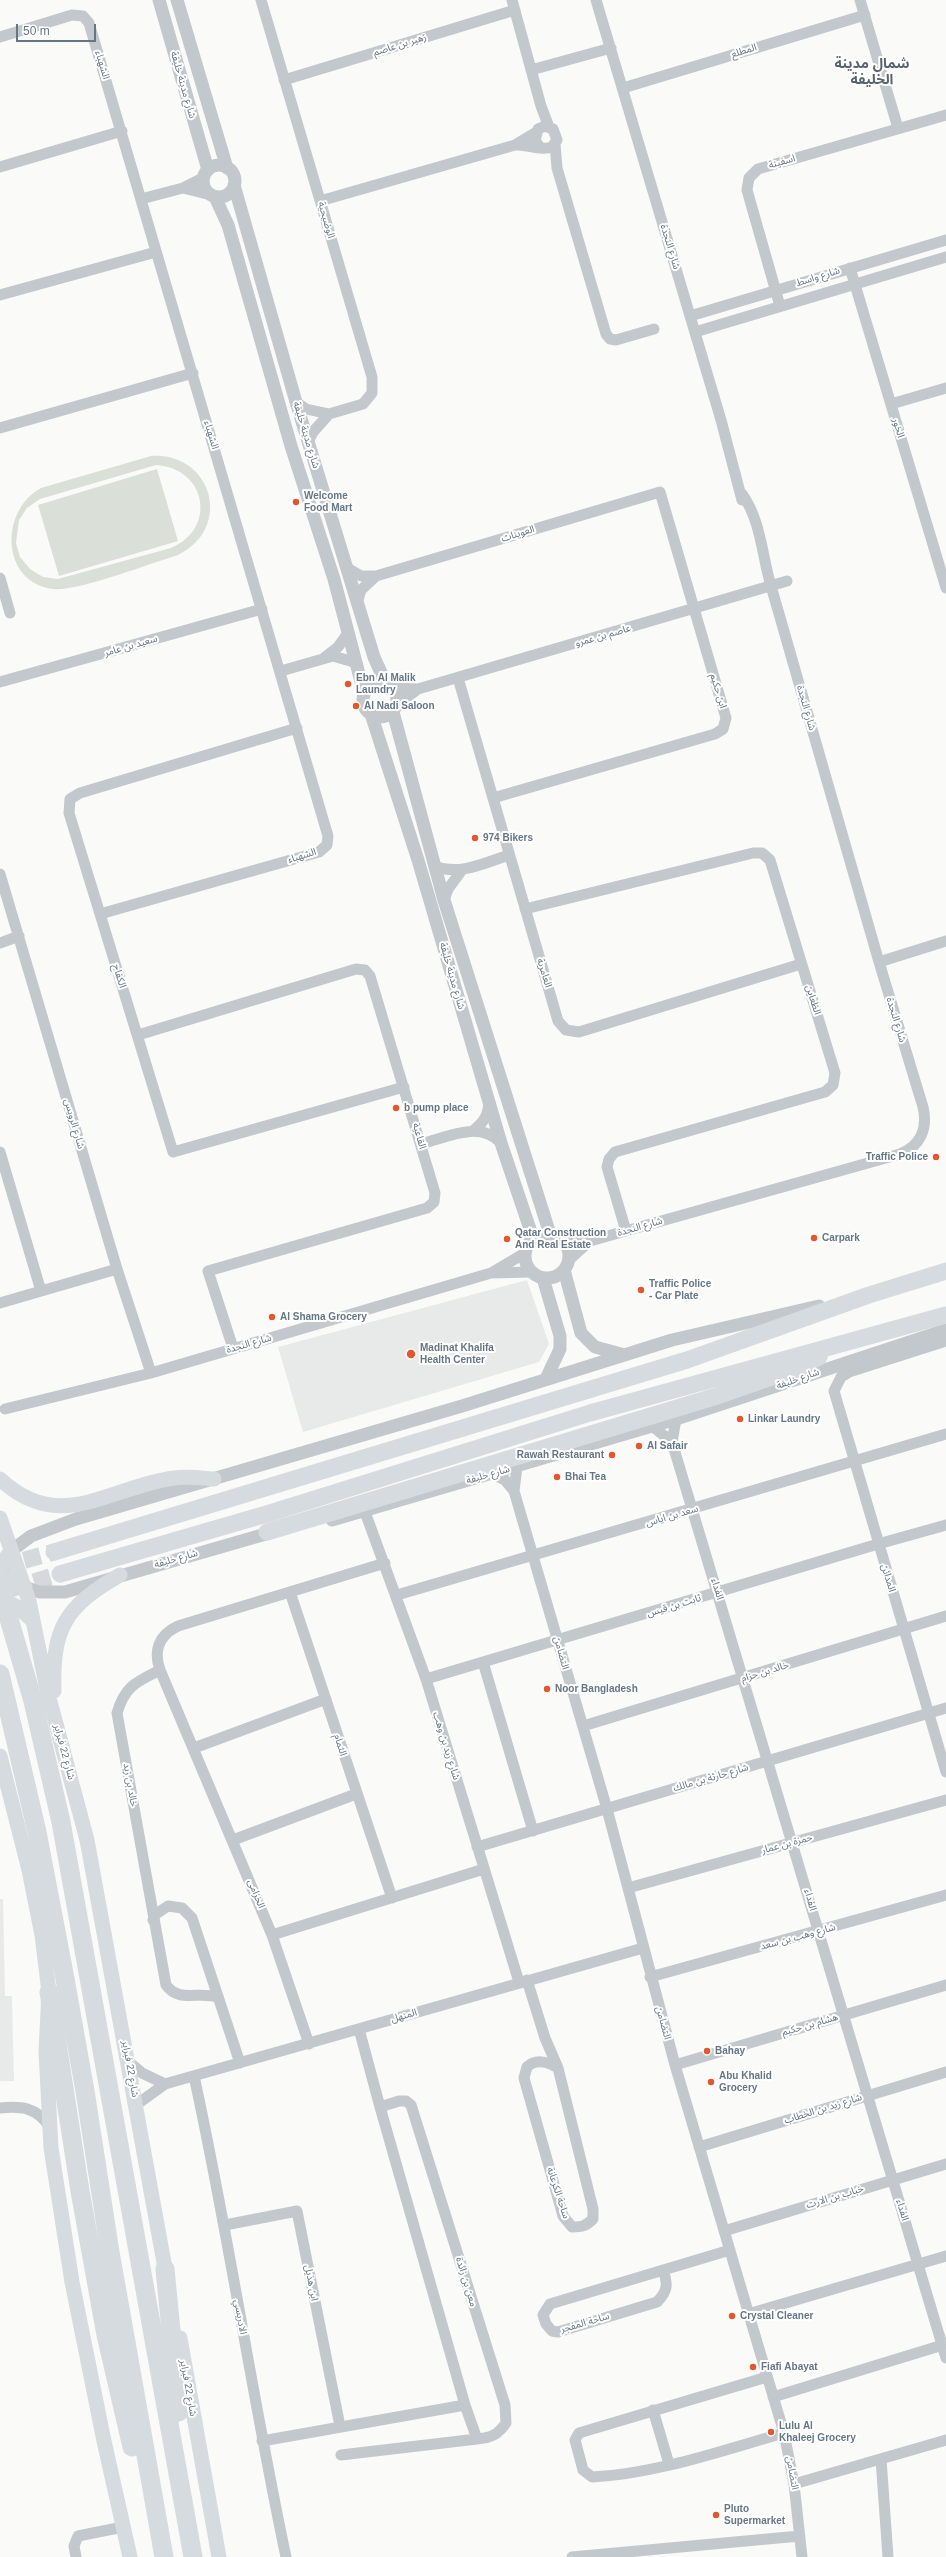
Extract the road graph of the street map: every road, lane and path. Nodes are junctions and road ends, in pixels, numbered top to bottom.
1 (159, 0) edge
2 (177, 0) edge
3 (261, 0) edge
4 (596, 0) edge
5 (860, 0) edge
6 (514, 5) edge
7 (865, 15) junction
8 (0, 36) edge
9 (610, 48) junction
10 (532, 70) junction
11 (284, 80) junction
12 (623, 88) junction
13 (541, 106) junction
14 (946, 114) edge
15 (549, 127) junction
16 (898, 128) junction
17 (122, 131) junction
18 (536, 131) junction
19 (555, 144) junction
20 (515, 146) junction
21 (542, 148) junction
22 (0, 167) edge
23 (227, 168) junction
24 (557, 168) junction
25 (205, 174) junction
26 (234, 185) junction
27 (183, 188) junction
28 (213, 196) junction
29 (142, 199) junction
30 (320, 200) junction
31 (946, 240) edge
32 (156, 252) junction
33 (946, 257) edge
34 (850, 268) junction
35 (855, 284) junction
36 (776, 290) junction
37 (0, 295) edge
38 (780, 306) junction
39 (690, 316) junction
40 (654, 329) dead end
41 (695, 332) junction
42 (193, 373) junction
43 (946, 388) edge
44 (296, 402) junction
45 (891, 404) junction
46 (329, 414) junction
47 (0, 428) edge
48 (308, 442) junction
49 (660, 492) joint
50 (349, 569) junction
51 (376, 576) junction
52 (0, 578) edge
53 (787, 581) dead end
54 (771, 586) junction
55 (946, 588) edge
56 (358, 600) junction
57 (262, 609) junction
58 (693, 609) junction
59 (10, 613) dead end
60 (348, 633) junction
61 (325, 657) junction
62 (357, 663) junction
63 (281, 671) junction
64 (458, 678) junction
65 (0, 682) edge
66 (389, 686) junction
67 (418, 689) junction
68 (364, 693) junction
69 (395, 708) junction
70 (371, 714) junction
71 (297, 728) junction
72 (494, 798) junction
73 (509, 855) junction
74 (434, 866) junction
75 (462, 870) junction
76 (0, 874) edge
77 (444, 900) junction
78 (525, 909) junction
79 (100, 914) junction
80 (19, 936) junction
81 (946, 941) edge
82 (0, 943) edge
83 (879, 962) junction
84 (801, 964) junction
85 (138, 1035) junction
86 (404, 1087) junction
87 (489, 1103) junction
88 (474, 1130) junction
89 (501, 1143) junction
90 (421, 1144) junction
91 (0, 1152) edge
92 (11, 1189) junction
93 (0, 1192) edge
94 (626, 1231) junction
95 (550, 1234) junction
96 (533, 1238) junction
97 (563, 1240) junction
98 (590, 1241) junction
99 (525, 1253) junction
100 (567, 1265) junction
101 (116, 1269) junction
102 (946, 1271) edge
103 (491, 1272) junction
104 (537, 1275) junction
105 (41, 1291) junction
106 (869, 1295) junction
107 (0, 1303) edge
108 (946, 1315) edge
109 (946, 1330) edge
110 (851, 1341) junction
111 (946, 1341) edge
112 (233, 1348) junction
113 (623, 1355) junction
114 (151, 1373) junction
115 (546, 1379) junction
116 (5, 1409) dead end
117 (676, 1419) junction
118 (652, 1426) junction
119 (946, 1434) edge
120 (672, 1442) junction
121 (854, 1461) junction
122 (516, 1467) junction
123 (493, 1474) junction
124 (0, 1479) edge
125 (214, 1479) junction
126 (514, 1491) junction
127 (693, 1510) junction
128 (364, 1512) junction
129 (0, 1521) edge
130 (946, 1525) edge
131 (267, 1532) junction
132 (878, 1544) junction
133 (11, 1551) junction
134 (54, 1552) tunnel mouth
135 (533, 1556) junction
136 (385, 1563) junction
137 (0, 1566) edge
138 (60, 1574) tunnel mouth
139 (120, 1575) junction
140 (0, 1577) edge
141 (0, 1588) edge
142 (25, 1588) junction
143 (290, 1592) junction
144 (718, 1593) junction
145 (397, 1596) junction
146 (0, 1598) edge
147 (0, 1606) edge
148 (946, 1616) edge
149 (32, 1620) junction
150 (904, 1630) junction
151 (558, 1640) junction
152 (483, 1662) junction
153 (160, 1670) junction
154 (0, 1674) edge
155 (743, 1678) junction
156 (426, 1679) junction
157 (48, 1694) junction
158 (326, 1699) junction
159 (946, 1708) edge
160 (929, 1713) junction
161 (55, 1718) junction
162 (583, 1726) junction
163 (194, 1748) junction
164 (0, 1756) edge
165 (768, 1761) junction
166 (946, 1772) edge
167 (356, 1794) junction
168 (946, 1800) edge
169 (607, 1809) junction
170 (533, 1830) junction
171 (233, 1840) junction
172 (793, 1842) junction
173 (477, 1847) junction
174 (484, 1869) junction
175 (628, 1888) junction
176 (946, 1895) edge
177 (392, 1898) junction
178 (153, 1920) junction
179 (819, 1932) junction
180 (272, 1935) junction
181 (643, 1948) junction
182 (650, 1977) junction
183 (523, 1981) junction
184 (946, 1985) edge
185 (49, 1992) junction
186 (217, 1997) junction
187 (844, 2015) junction
188 (358, 2029) junction
189 (545, 2038) junction
190 (309, 2044) junction
191 (129, 2062) junction
192 (538, 2062) junction
193 (240, 2063) junction
194 (675, 2065) junction
195 (558, 2068) junction
196 (946, 2072) edge
197 (194, 2076) junction
198 (165, 2084) junction
199 (868, 2096) junction
200 (136, 2105) junction
201 (380, 2107) junction
202 (0, 2108) edge
203 (49, 2126) junction
204 (699, 2147) junction
205 (946, 2164) edge
206 (893, 2180) junction
207 (225, 2225) junction
208 (724, 2231) junction
209 (730, 2250) junction
210 (946, 2256) edge
211 (918, 2264) junction
212 (165, 2269) junction
213 (663, 2270) junction
214 (748, 2314) junction
215 (944, 2345) edge
216 (946, 2358) edge
217 (767, 2376) junction
218 (773, 2397) junction
219 (465, 2405) junction
220 (653, 2410) junction
221 (340, 2426) junction
222 (784, 2433) junction
223 (477, 2439) junction
224 (946, 2440) edge
225 (262, 2441) junction
226 (341, 2455) dead end
227 (877, 2460) junction
228 (670, 2464) junction
229 (794, 2484) junction
230 (182, 2496) junction
231 (156, 2514) junction
232 (123, 2527) junction
233 (800, 2536) junction
234 (671, 2552) edge
235 (76, 2557) edge
236 (130, 2557) edge
237 (164, 2557) edge
238 (193, 2557) edge
239 (219, 2557) edge
240 (286, 2557) edge
241 (572, 2557) edge
242 (802, 2557) edge
243 (882, 2557) edge
244 (888, 2557) edge

1 - 25 street, شارع مدينة خليفة
2 - 23 street, شارع مدينة خليفة
3 - 11 street, الوضيحية
4 - 9 street, شارع النجدة
5 - 7 street
6 - 10 street
6 - 11 street, زهير بن عاصم
7 - 12 street, المطلع
7 - 16 street
8 - 17 street, الشهباء
9 - 10 street
9 - 12 street, شارع النجدة
10 - 13 street
11 - 30 street, الوضيحية
12 - 39 street, شارع النجدة
13 - 15 street
13 - 18 street
14 - 16 street, اسفينة
15 - 18 street
15 - 19 street
16 - 36 street, اسفينة
17 - 22 street
17 - 29 street, الشهباء
18 - 20 street
18 - 21 street
19 - 21 street
19 - 24 street
20 - 21 street
20 - 30 street
21 - 24 street
23 - 25 street
23 - 26 street
24 - 40 street
25 - 27 street
25 - 28 street
26 - 28 street
26 - 44 street, شارع مدينة خليفة
27 - 28 street
27 - 29 street
28 - 60 street, شارع مدينة خليفة
29 - 32 street, الشهباء
30 - 46 street, الوضيحية
31 - 34 street, شارع واسط
32 - 37 street
32 - 42 street, الشهباء
33 - 35 street, شارع واسط
34 - 35 street, الخور
34 - 36 street, شارع واسط
35 - 38 street, شارع واسط
35 - 45 street, الخور
36 - 38 street, اسفينة
36 - 39 street, شارع واسط
38 - 41 street, شارع واسط
39 - 41 street, شارع النجدة
41 - 54 street, شارع النجدة
42 - 47 street
42 - 57 street, الشهباء
43 - 45 street
44 - 46 street, الوضيحية
44 - 48 street, شارع مدينة خليفة
45 - 55 street, الخور
46 - 48 street
48 - 50 street, شارع مدينة خليفة
49 - 51 street, العوينات
49 - 58 street, ابن حكيم
50 - 51 street, العوينات
50 - 56 street, شارع مدينة خليفة
51 - 56 street, العوينات
52 - 59 street
53 - 54 street, عاصم بن عمرو
54 - 58 street, عاصم بن عمرو
54 - 83 street, شارع النجدة
56 - 66 street, شارع مدينة خليفة
57 - 63 street, الشهباء
57 - 65 street, سعيد بن عامر
58 - 64 street, عاصم بن عمرو
58 - 72 street, ابن حكيم
60 - 61 street
60 - 62 street, شارع مدينة خليفة
61 - 62 street
61 - 63 street
62 - 68 street, شارع مدينة خليفة
63 - 71 street, الشهباء
64 - 67 street, عاصم بن عمرو
64 - 72 street, العامرية
66 - 67 street, عاصم بن عمرو
66 - 68 street
66 - 69 street
67 - 69 street, عاصم بن عمرو
68 - 70 street
69 - 70 street
69 - 74 street, شارع مدينة خليفة
70 - 87 street, شارع مدينة خليفة
71 - 79 street, الكفاح
71 - 79 street, الشهباء
72 - 73 street, العامرية
73 - 75 street
73 - 78 street, العامرية
74 - 75 street
74 - 77 street, شارع مدينة خليفة
75 - 77 street
76 - 80 street, شارع الرويس
77 - 95 street, شارع مدينة خليفة
78 - 84 street, الظعاين
78 - 84 street, العامرية
79 - 85 street, الكفاح
80 - 82 street
80 - 101 street, شارع الرويس
81 - 83 street
83 - 94 street, شارع النجدة
84 - 94 street, الظعاين
85 - 86 street, القاعية
85 - 86 street, الكفاح
86 - 90 street, القاعية
87 - 88 street
87 - 89 street, شارع مدينة خليفة
88 - 89 street
88 - 90 street
89 - 96 street, شارع مدينة خليفة
90 - 112 street, القاعية
91 - 92 street
92 - 93 street
92 - 105 street
94 - 98 street, شارع النجدة
95 - 96 street
95 - 97 street
96 - 99 street
97 - 98 street, شارع النجدة
97 - 100 street
98 - 100 street, شارع النجدة
99 - 103 street, شارع النجدة
99 - 104 street
100 - 104 street
100 - 113 street
101 - 105 street
101 - 114 street, شارع الرويس
102 - 106 main road
103 - 104 street, شارع النجدة
103 - 112 street, شارع النجدة
104 - 115 street
105 - 107 street
106 - 113 street
106 - 134 main road
108 - 110 main road, شارع خليفة
109 - 117 street, شارع خليفة
110 - 131 main road
110 - 138 main road, شارع خليفة
111 - 121 street, المدائن
112 - 114 street, شارع النجدة
113 - 115 street
114 - 116 street, شارع النجدة
115 - 125 street
117 - 118 street, شارع خليفة
117 - 120 street, الفداء
118 - 120 street
118 - 122 street, شارع خليفة
119 - 121 street, سعد بن اياس
120 - 127 street, الفداء
121 - 127 street, سعد بن اياس
121 - 132 street, المدائن
122 - 123 street, شارع خليفة
122 - 126 street, التضامن
123 - 126 street, التضامن
123 - 128 street, شارع خليفة
124 - 125 main road
125 - 133 street
126 - 135 street, التضامن
127 - 135 street, سعد بن اياس
127 - 144 street, الفداء
128 - 131 street, شارع خليفة
128 - 136 street, شارع زيد بن وهب
129 - 133 main road, شارع 22 فبراير
130 - 132 street, ثابت بن قيس
131 - 139 street, شارع خليفة
132 - 144 street, ثابت بن قيس
132 - 150 street, المدائن
133 - 137 main road
133 - 142 main road, شارع 22 فبراير
135 - 145 street, سعد بن اياس
135 - 151 street, التضامن
136 - 143 street
136 - 145 street, شارع زيد بن وهب
139 - 142 street, شارع خليفة
139 - 161 main road
140 - 142 main road
141 - 230 highway, شارع 22 فبراير
142 - 149 main road, شارع 22 فبراير
143 - 153 street, الخزامى
143 - 158 street, الثمام
144 - 151 street, ثابت بن قيس
144 - 155 street, الفداء
145 - 156 street, شارع زيد بن وهب
146 - 149 main road
147 - 157 main road
148 - 150 street, خالد بن حزام
149 - 157 main road, شارع 22 فبراير
150 - 155 street, خالد بن حزام
150 - 160 street, المدائن
151 - 152 street, ثابت بن قيس
151 - 162 street, التضامن
152 - 156 street, ثابت بن قيس
152 - 170 street
153 - 163 street, الخزامى
153 - 178 street, خالد بن زيد
154 - 231 highway
155 - 162 street, خالد بن حزام
155 - 165 street, الفداء
156 - 173 street, شارع زيد بن وهب
157 - 161 main road, شارع 22 فبراير
158 - 163 street
158 - 167 street, الثمام
159 - 160 street, شارع حارثة بن مالك
160 - 165 street, شارع حارثة بن مالك
160 - 166 street, المدائن
161 - 191 main road, شارع 22 فبراير
162 - 169 street, التضامن
163 - 171 street, الخزامى
164 - 185 main road
165 - 169 street, شارع حارثة بن مالك
165 - 172 street, الفداء
167 - 171 street
167 - 177 street, الثمام
168 - 172 street, حمزة بن عمار
169 - 170 street, شارع حارثة بن مالك
169 - 175 street, التضامن
170 - 173 street, شارع حارثة بن مالك
171 - 180 street, الخزامى
172 - 175 street, حمزة بن عمار
172 - 179 street, الفداء
173 - 174 street, شارع زيد بن وهب
174 - 177 street
174 - 183 street, شارع زيد بن وهب
175 - 181 street, التضامن
176 - 179 street, شارع وهب بن سعد
177 - 180 street
178 - 186 street, خالد بن زيد
178 - 186 street
179 - 182 street, شارع وهب بن سعد
179 - 187 street, الفداء
180 - 190 street, الخزامى
181 - 182 street, التضامن
181 - 183 street, المنهل
182 - 194 street, التضامن
183 - 188 street, المنهل
183 - 189 street, ساحة الكرعانة
184 - 187 street, هشام بن حكيم
185 - 203 main road
185 - 231 highway
186 - 193 street
187 - 194 street, هشام بن حكيم
187 - 199 street, الفداء
188 - 190 street, المنهل
188 - 201 street
189 - 192 street, ساحة الكرعانة
189 - 195 street, ساحة الكرعانة
190 - 193 street, المنهل
191 - 198 street
191 - 200 main road, شارع 22 فبراير
192 - 195 street
192 - 195 street, ساحة الكرعانة
193 - 197 street, المنهل
194 - 204 street, التضامن
196 - 199 street, شارع زيد بن الخطاب
197 - 198 street, المنهل
197 - 207 street, الادريسي
198 - 200 street, المنهل
199 - 204 street, شارع زيد بن الخطاب
199 - 206 street, الفداء
200 - 212 main road, شارع 22 فبراير
201 - 219 street
201 - 223 street, معن بن زائدة
202 - 203 street
203 - 232 main road
204 - 208 street, التضامن
205 - 206 street, خباب بن الارت
206 - 208 street, خباب بن الارت
206 - 211 street, الفداء
207 - 221 street, ابن هذيل
207 - 225 street, الادريسي
208 - 209 street, التضامن
209 - 213 street, ساحة المفجر
209 - 214 street, التضامن
210 - 211 street
211 - 214 street
211 - 215 street, الفداء
212 - 230 highway
212 - 239 main road, شارع 22 فبراير
213 - 213 street, ساحة المفجر
214 - 217 street, التضامن
215 - 216 street, الفداء
215 - 218 street
217 - 218 street, التضامن
217 - 220 street
218 - 222 street, التضامن
219 - 221 street
219 - 223 street
220 - 228 street
220 - 228 street
221 - 225 street
222 - 228 street
222 - 229 street, التضامن
223 - 226 street
224 - 227 street
225 - 240 street, الادريسي
227 - 229 street
227 - 243 street
227 - 244 street
229 - 233 street, التضامن
230 - 238 highway, شارع 22 فبراير
231 - 237 highway
232 - 235 street
232 - 236 main road
233 - 234 street
233 - 242 street, التضامن
234 - 241 street

